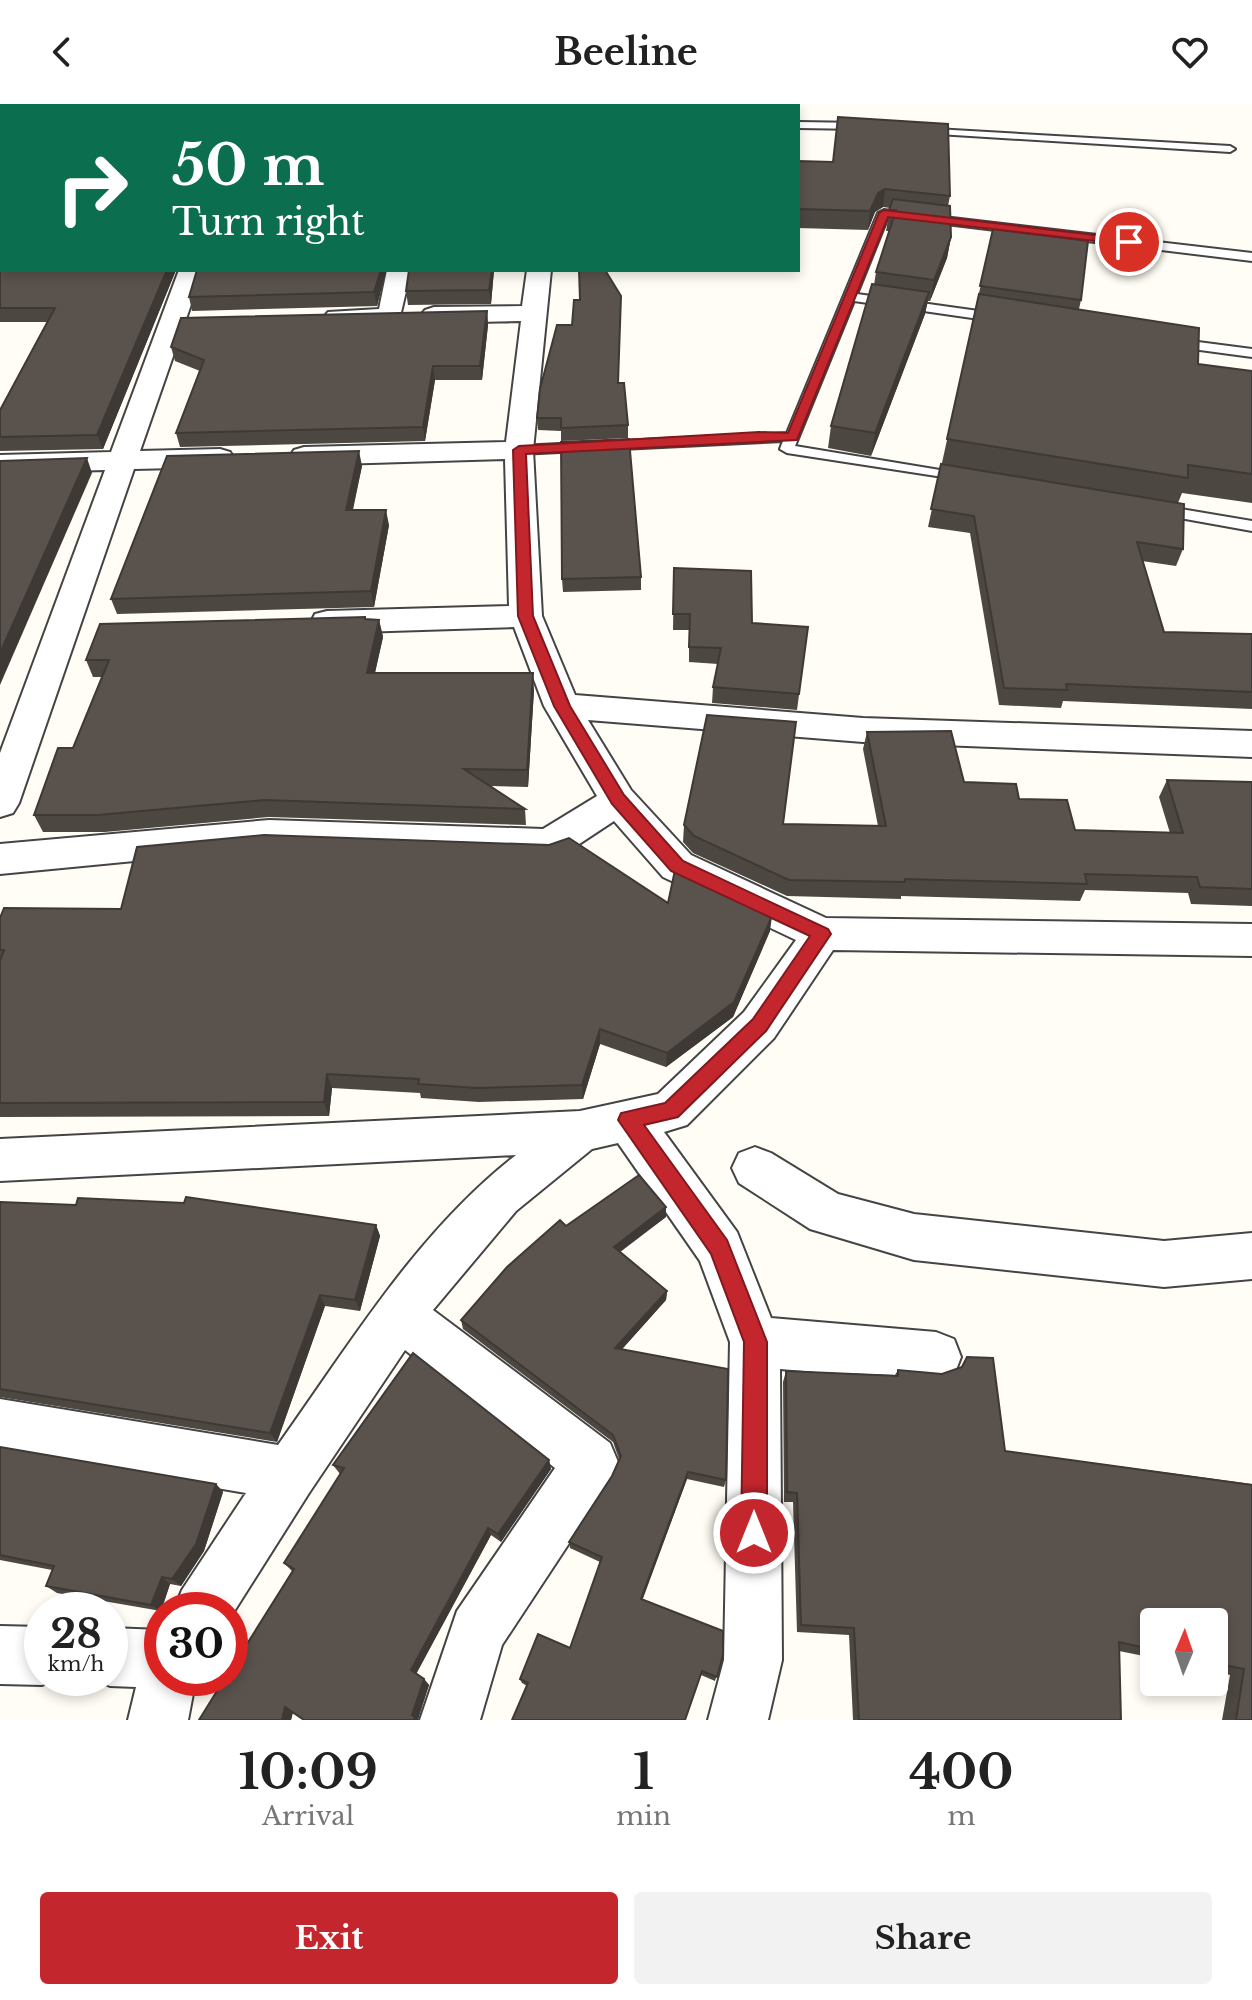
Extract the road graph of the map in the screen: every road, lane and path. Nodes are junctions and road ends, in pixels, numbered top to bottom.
1 (800, 125) edge
2 (880, 127) edge
3 (911, 129) edge
4 (1230, 149) dead end
5 (1252, 257) edge
6 (190, 272) edge
7 (399, 272) edge
8 (539, 272) edge
9 (850, 297) junction
10 (533, 313) junction
11 (390, 316) junction
12 (313, 318) edge
13 (204, 321) edge
14 (1020, 321) edge
15 (173, 322) junction
16 (1159, 340) edge
17 (1252, 353) edge
18 (792, 437) junction
19 (519, 450) junction
20 (279, 456) edge
21 (247, 457) edge
22 (123, 460) junction
23 (0, 464) edge
24 (973, 480) edge
25 (1144, 508) edge
26 (1252, 526) edge
27 (526, 616) junction
28 (297, 623) edge
29 (562, 706) junction
30 (1252, 744) edge
31 (618, 800) junction
32 (0, 803) edge
33 (0, 859) edge
34 (822, 934) junction
35 (1252, 940) edge
36 (628, 1120) junction
37 (580, 1131) junction
38 (0, 1160) edge
39 (755, 1168) dead end
40 (1252, 1256) edge
41 (400, 1315) junction
42 (755, 1342) junction
43 (936, 1357) dead end
44 (0, 1425) edge
45 (290, 1474) junction
46 (214, 1592) edge
47 (0, 1655) edge
48 (24, 1656) edge
49 (163, 1696) edge
50 (158, 1720) edge
51 (450, 1720) edge
52 (738, 1720) edge

1 - 2 lane
3 - 4 lane
5 - 9 lane
6 - 15 street
7 - 11 street
8 - 10 street
9 - 14 lane
9 - 18 lane
10 - 11 street
10 - 19 street
11 - 12 street
13 - 15 street
15 - 22 street
16 - 17 lane
18 - 19 lane
18 - 24 lane
19 - 20 street
19 - 27 street
21 - 22 street
22 - 23 street
22 - 32 street
25 - 26 lane
27 - 28 street
27 - 29 street
29 - 30 street
29 - 31 street
31 - 33 street
31 - 34 street
34 - 35 street
34 - 36 street
36 - 37 street
36 - 42 street
37 - 38 street
37 - 41 street
39 - 40 street
41 - 45 street
41 - 51 street
42 - 43 street
42 - 52 street
44 - 45 street
45 - 46 street
47 - 48 street
49 - 50 street

